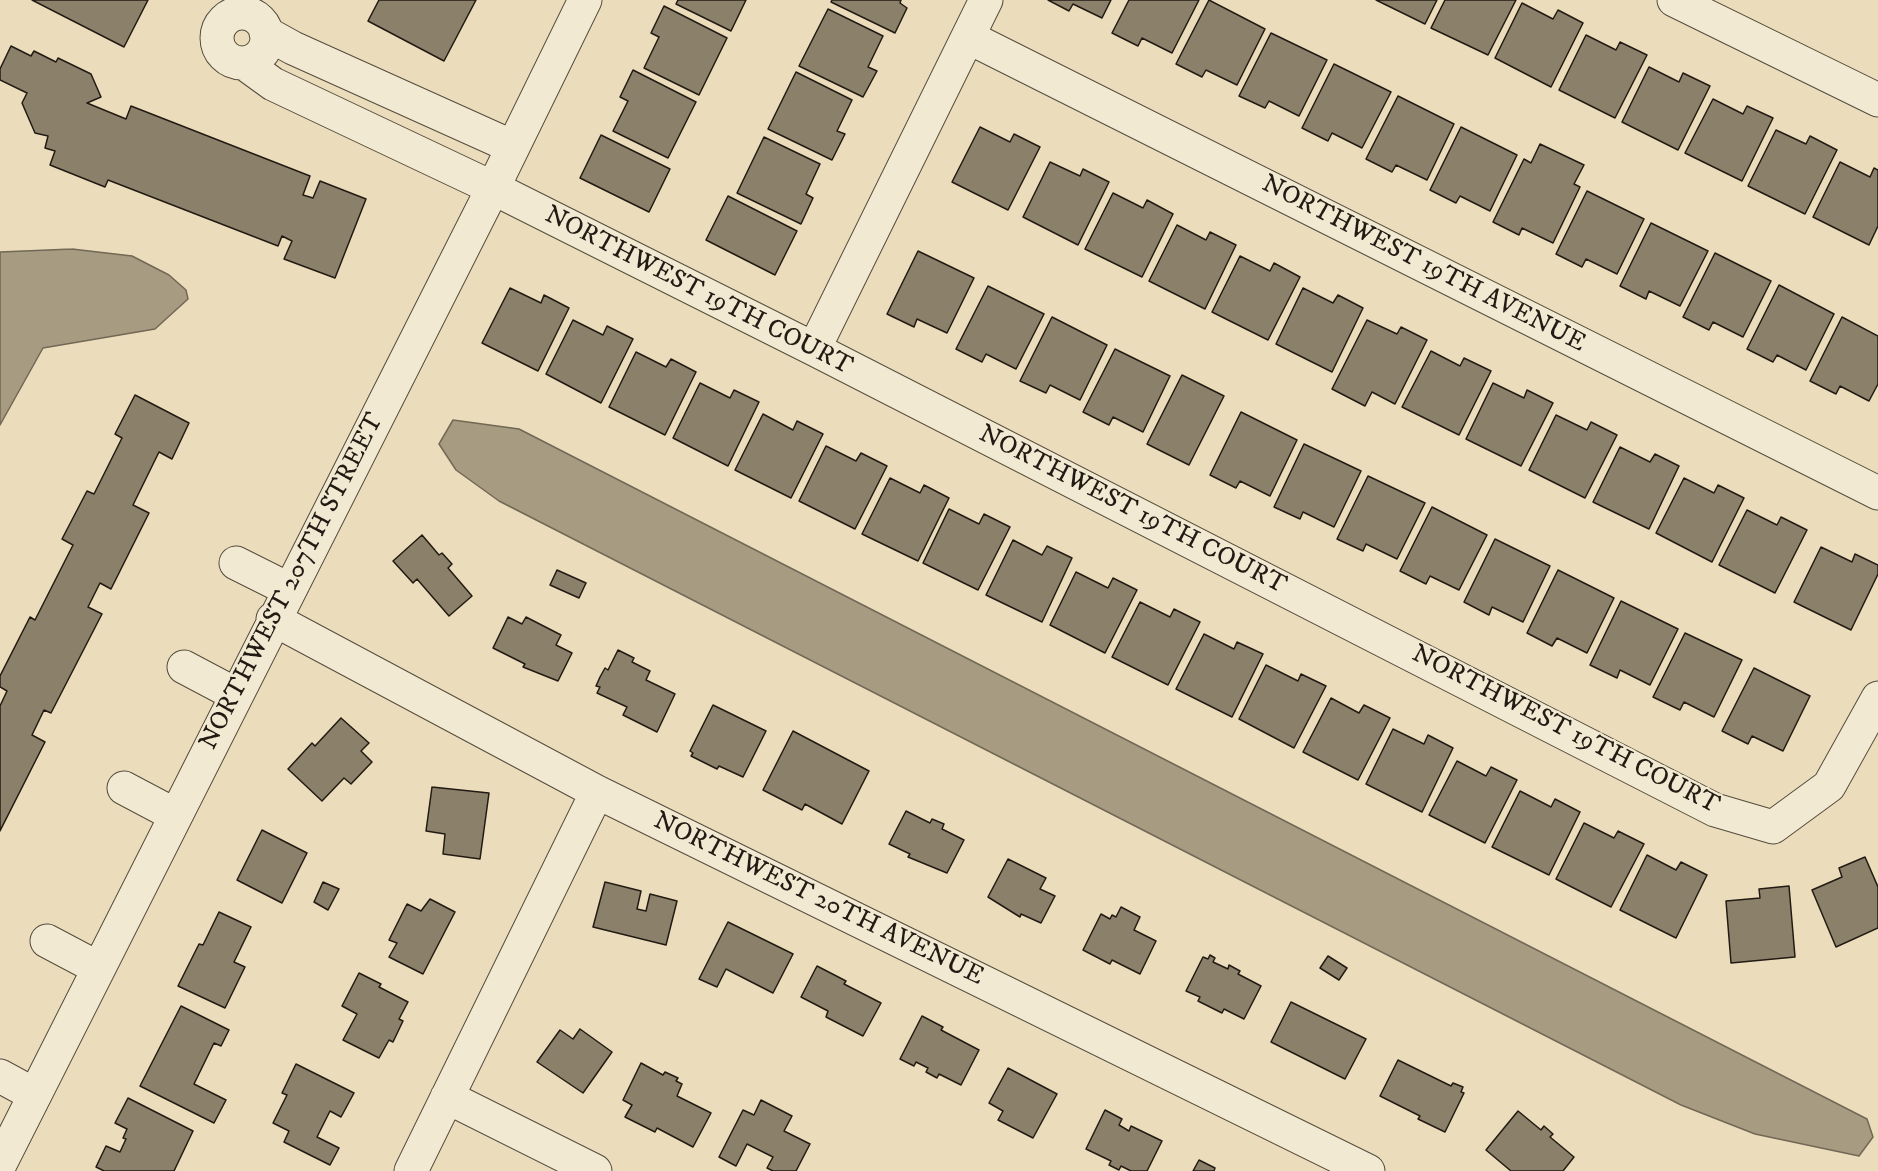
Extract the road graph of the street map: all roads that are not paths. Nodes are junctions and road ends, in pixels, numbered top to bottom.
1 (585, 0) edge
2 (986, 0) edge
3 (1674, 0) edge
4 (266, 33) junction
5 (968, 37) junction
6 (244, 63) junction
7 (1878, 100) edge
8 (513, 147) junction
9 (493, 188) junction
10 (814, 349) junction
11 (1878, 493) edge
12 (236, 563) dead end
13 (288, 589) junction
14 (273, 619) junction
15 (184, 667) dead end
16 (235, 694) junction
17 (1878, 698) edge
18 (124, 788) dead end
19 (597, 792) junction
20 (175, 815) junction
21 (47, 941) dead end
22 (98, 968) junction
23 (0, 1076) edge
24 (35, 1095) junction
25 (447, 1097) junction
26 (0, 1164) edge
27 (411, 1171) edge
28 (595, 1171) edge
29 (1368, 1171) edge

1 - 8 street, NORTHWEST 207TH STREET
2 - 5 street
3 - 7 street
4 - 6 street
4 - 6 street
4 - 8 street
5 - 10 street
5 - 11 street, NORTHWEST 19TH AVENUE
6 - 9 street, NORTHWEST 19TH COURT
8 - 9 street, NORTHWEST 207TH STREET
9 - 10 street, NORTHWEST 19TH COURT
9 - 13 street, NORTHWEST 207TH STREET
10 - 17 street, NORTHWEST 19TH COURT
12 - 13 street
13 - 14 street, NORTHWEST 207TH STREET
14 - 16 street, NORTHWEST 207TH STREET
14 - 19 street, NORTHWEST 20TH AVENUE
15 - 16 street
16 - 20 street, NORTHWEST 207TH STREET
18 - 20 street
19 - 25 street
19 - 29 street, NORTHWEST 20TH AVENUE
20 - 22 street, NORTHWEST 207TH STREET
21 - 22 street
22 - 24 street, NORTHWEST 207TH STREET
23 - 24 street
24 - 26 street, NORTHWEST 207TH STREET
25 - 27 street
25 - 28 street

